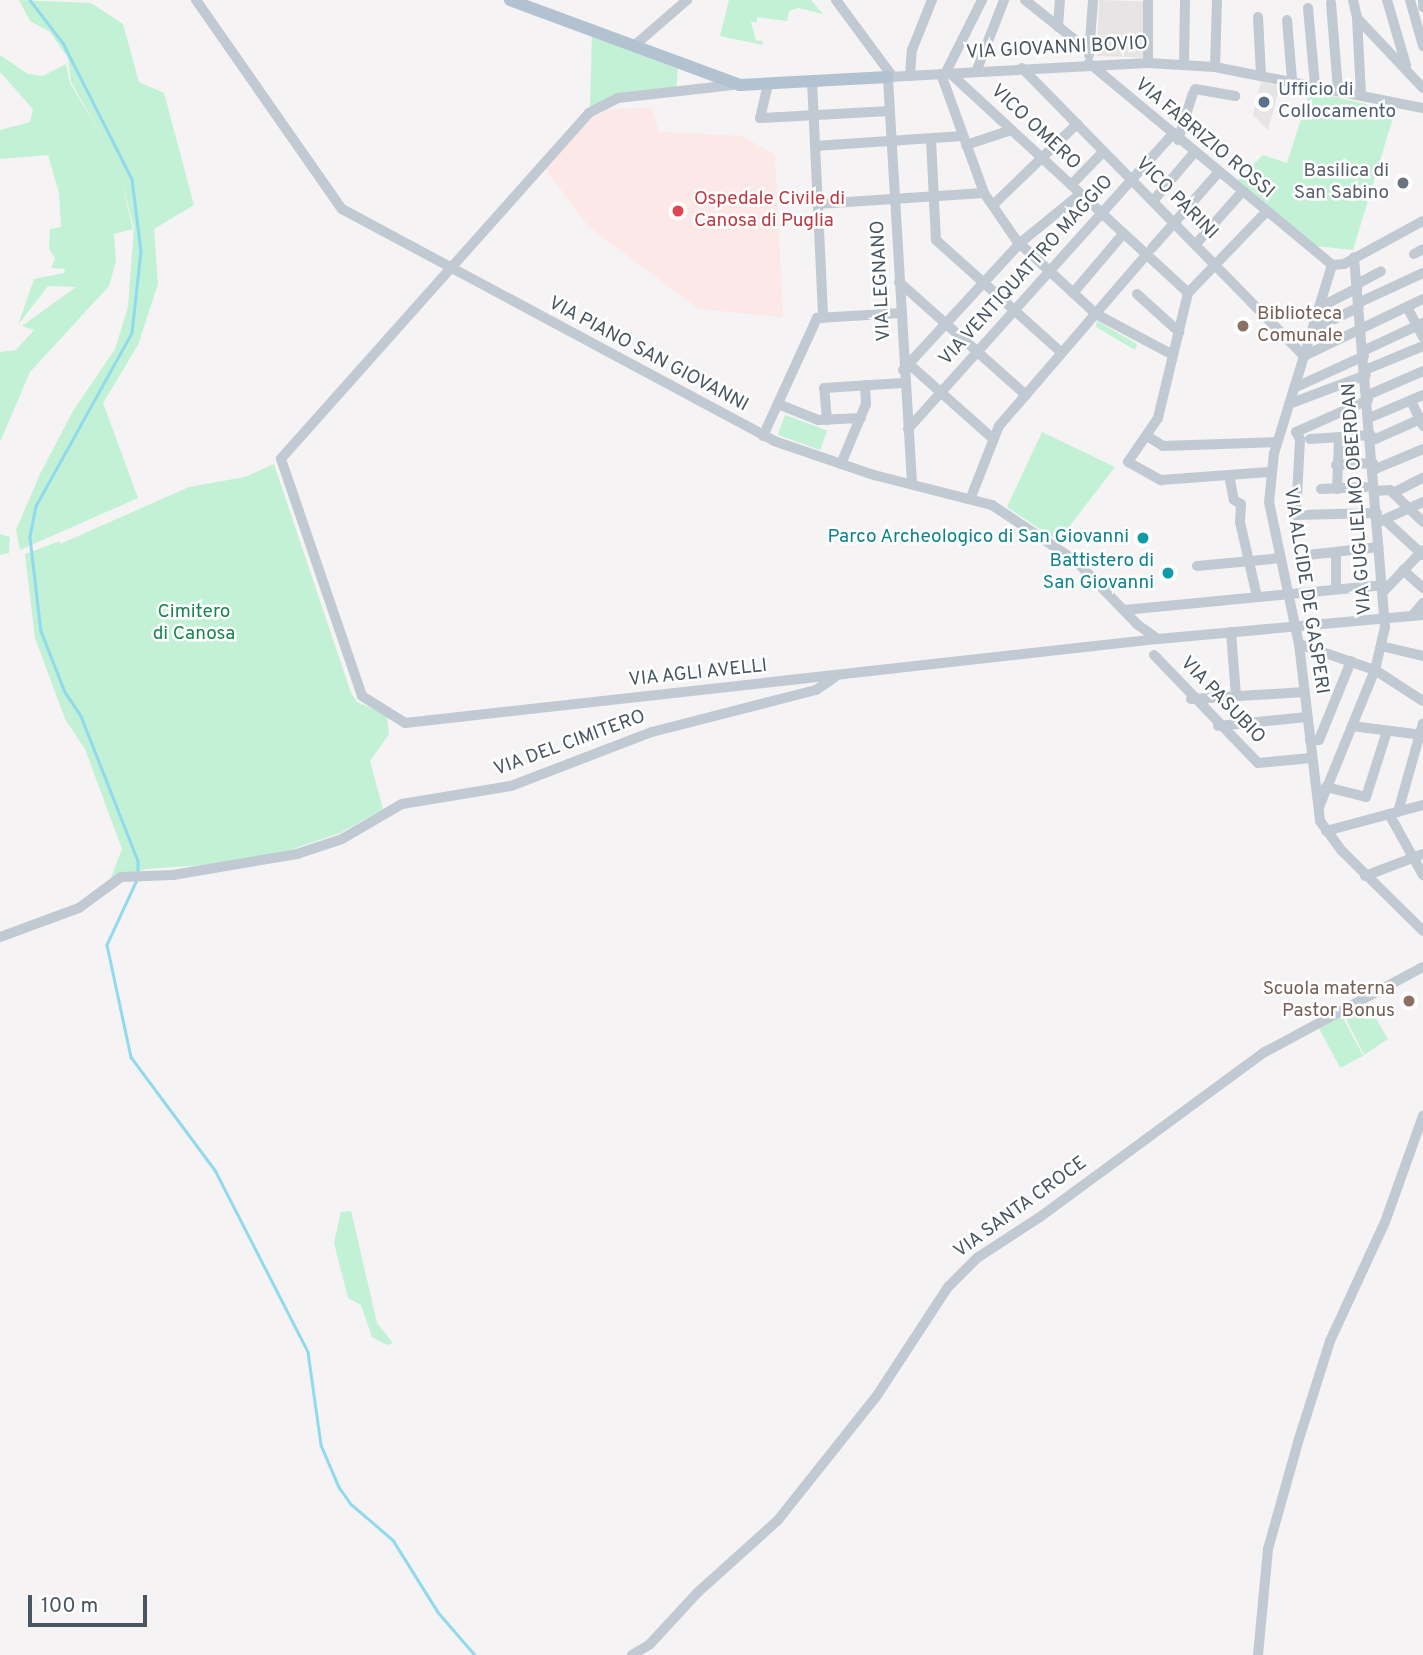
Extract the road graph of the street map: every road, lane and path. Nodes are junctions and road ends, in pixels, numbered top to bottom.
1 (196, 0) edge
2 (510, 0) edge
3 (687, 0) edge
4 (982, 0) edge
5 (1004, 0) edge
6 (1025, 0) edge
7 (1060, 0) edge
8 (1093, 0) edge
9 (1148, 0) edge
10 (1185, 0) edge
11 (1217, 0) edge
12 (1353, 0) edge
13 (1387, 0) edge
14 (1410, 0) edge
15 (1423, 0) edge
16 (933, 1) edge
17 (842, 3) edge
18 (1331, 3) dead end
19 (1308, 8) dead end
20 (1423, 8) edge
21 (1258, 17) dead end
22 (1357, 18) junction
23 (1287, 19) dead end
24 (1419, 26) edge
25 (1058, 27) junction
26 (635, 45) junction
27 (1423, 46) edge
28 (1089, 51) junction
29 (1148, 62) junction
30 (1089, 63) junction
31 (1184, 65) junction
32 (1215, 67) junction
33 (1022, 68) junction
34 (1407, 69) junction
35 (976, 72) junction
36 (946, 74) junction
37 (1261, 74) junction
38 (910, 76) junction
39 (891, 77) junction
40 (1292, 80) junction
41 (812, 81) junction
42 (768, 83) junction
43 (740, 85) junction
44 (1315, 85) junction
45 (1423, 88) edge
46 (1338, 90) junction
47 (1361, 94) junction
48 (1234, 96) dead end
49 (1423, 99) edge
50 (1418, 107) edge
51 (890, 111) junction
52 (814, 116) junction
53 (1077, 124) junction
54 (1011, 130) junction
55 (1175, 138) junction
56 (931, 139) junction
57 (964, 141) junction
58 (892, 142) junction
59 (815, 146) junction
60 (1104, 151) junction
61 (1194, 153) junction
62 (1042, 159) junction
63 (1217, 173) junction
64 (1132, 180) junction
65 (1070, 185) junction
66 (985, 193) junction
67 (1241, 193) junction
68 (1080, 194) junction
69 (933, 197) junction
70 (896, 199) junction
71 (1153, 201) junction
72 (817, 204) junction
73 (993, 205) junction
74 (1265, 213) junction
75 (1102, 214) junction
76 (1423, 221) edge
77 (1175, 223) junction
78 (1123, 234) junction
79 (1020, 243) junction
80 (1196, 244) junction
81 (1149, 251) junction
82 (1354, 257) junction
83 (1217, 265) junction
84 (1332, 265) junction
85 (449, 267) junction
86 (1381, 271) dead end
87 (1052, 273) junction
88 (1423, 274) edge
89 (899, 282) junction
90 (984, 282) junction
91 (1357, 286) junction
92 (1073, 293) junction
93 (1188, 293) junction
94 (1137, 294) dead end
95 (1423, 299) edge
96 (1321, 301) junction
97 (1359, 305) junction
98 (1407, 307) junction
99 (1015, 311) junction
100 (902, 313) junction
101 (1096, 314) junction
102 (823, 318) junction
103 (946, 324) junction
104 (1314, 324) junction
105 (1420, 325) edge
106 (1361, 330) junction
107 (1179, 332) junction
108 (1423, 337) edge
109 (1423, 345) edge
110 (978, 352) junction
111 (1062, 354) junction
112 (1364, 354) junction
113 (1173, 355) junction
114 (1304, 356) junction
115 (906, 367) junction
116 (1423, 372) edge
117 (1365, 373) junction
118 (903, 383) junction
119 (865, 386) junction
120 (1294, 388) junction
121 (941, 393) junction
122 (1026, 395) junction
123 (1423, 396) edge
124 (1368, 397) junction
125 (1411, 401) junction
126 (778, 404) junction
127 (1289, 404) junction
128 (861, 418) junction
129 (1369, 418) junction
130 (827, 420) junction
131 (1422, 421) edge
132 (908, 429) junction
133 (763, 436) junction
134 (1147, 436) junction
135 (1302, 437) junction
136 (992, 438) junction
137 (1371, 438) junction
138 (1339, 440) junction
139 (1277, 442) junction
140 (1423, 449) edge
141 (841, 464) junction
142 (1336, 465) junction
143 (1373, 466) junction
144 (1269, 472) junction
145 (1229, 475) junction
146 (1423, 478) edge
147 (912, 483) junction
148 (1321, 489) dead end
149 (1338, 489) junction
150 (1370, 489) junction
151 (1393, 493) junction
152 (971, 497) junction
153 (1423, 502) edge
154 (1409, 509) junction
155 (1380, 518) junction
156 (1423, 522) edge
157 (1379, 547) junction
158 (1336, 552) junction
159 (1422, 553) edge
160 (1308, 555) dead end
161 (1281, 558) junction
162 (1248, 561) junction
163 (1198, 566) dead end
164 (1403, 570) junction
165 (1382, 588) junction
166 (1423, 588) edge
167 (1336, 589) junction
168 (1289, 593) junction
169 (1257, 597) junction
170 (1423, 604) edge
171 (1125, 610) junction
172 (1417, 616) edge
173 (1385, 618) junction
174 (1295, 626) junction
175 (1231, 632) junction
176 (1158, 639) junction
177 (1299, 644) junction
178 (1381, 646) junction
179 (1153, 655) dead end
180 (1423, 656) edge
181 (1351, 661) junction
182 (1375, 670) junction
183 (837, 676) junction
184 (1304, 692) junction
185 (1236, 696) junction
186 (1191, 699) junction
187 (1423, 701) edge
188 (1307, 717) junction
189 (1423, 723) edge
190 (1218, 726) junction
191 (1352, 726) junction
192 (1387, 731) junction
193 (1421, 735) edge
194 (1310, 740) junction
195 (1311, 758) junction
196 (1410, 767) junction
197 (1423, 769) edge
198 (1326, 787) junction
199 (1423, 805) edge
200 (1317, 811) junction
201 (1394, 813) junction
202 (1326, 831) junction
203 (1418, 856) edge
204 (1423, 875) edge
205 (1365, 876) junction
206 (1423, 931) edge
207 (0, 937) edge
208 (1423, 967) edge
209 (1423, 1116) edge
210 (632, 1655) edge
211 (1258, 1655) edge

1 - 85 street, VIA PIANO SAN GIOVANNI
2 - 26 main road
3 - 26 street
4 - 36 street
5 - 35 street
6 - 25 street
7 - 25 street
8 - 28 street
9 - 29 street
10 - 31 street
11 - 32 street
12 - 22 street
13 - 34 street
14 - 24 street
15 - 20 street
16 - 38 street
17 - 39 street
18 - 46 street
19 - 44 street
21 - 37 street
22 - 34 street
22 - 47 street
23 - 40 street
24 - 27 street
25 - 28 street
26 - 43 main road
28 - 30 street
29 - 30 street, VIA GIOVANNI BOVIO
29 - 31 street, VIA GIOVANNI BOVIO
30 - 33 street, VIA GIOVANNI BOVIO
30 - 55 street, VIA FABRIZIO ROSSI
31 - 32 street, VIA GIOVANNI BOVIO
32 - 37 street, VIA GIOVANNI BOVIO
33 - 35 street, VIA GIOVANNI BOVIO
33 - 53 street, VICO PARINI
34 - 45 street
35 - 36 street, VIA GIOVANNI BOVIO
36 - 38 street, VIA GIOVANNI BOVIO
36 - 54 street, VICO OMERO
36 - 57 street
37 - 40 street, VIA GIOVANNI BOVIO
38 - 39 street, VIA GIOVANNI BOVIO
39 - 41 main road, VIA GIOVANNI BOVIO
39 - 51 street, VIA LEGNANO
40 - 44 street, VIA GIOVANNI BOVIO
41 - 42 main road, VIA GIOVANNI BOVIO
41 - 52 street
42 - 43 main road, VIA GIOVANNI BOVIO
42 - 52 street
43 - 85 street
44 - 46 street, VIA GIOVANNI BOVIO
46 - 47 street, VIA GIOVANNI BOVIO
47 - 50 street, VIA GIOVANNI BOVIO
48 - 55 street
49 - 50 street
51 - 52 street
51 - 58 street, VIA LEGNANO
52 - 59 street
53 - 60 street, VICO PARINI
53 - 62 street
54 - 57 street
54 - 62 street, VICO OMERO
55 - 61 street, VIA FABRIZIO ROSSI
55 - 64 street, VIA VENTIQUATTRO MAGGIO
56 - 57 street
56 - 58 street
56 - 69 street
57 - 66 street
58 - 59 street
58 - 70 street, VIA LEGNANO
59 - 72 street
60 - 64 street, VICO PARINI
60 - 65 street
61 - 63 street, VIA FABRIZIO ROSSI
61 - 71 street
62 - 65 street, VICO OMERO
62 - 73 street
63 - 67 street, VIA FABRIZIO ROSSI
63 - 77 street
64 - 71 street, VICO PARINI
64 - 75 street, VIA VENTIQUATTRO MAGGIO
65 - 68 street, VICO OMERO
66 - 69 street
66 - 73 street
67 - 74 street, VIA FABRIZIO ROSSI
67 - 80 street
68 - 75 street, VICO OMERO
68 - 79 street
69 - 70 street
69 - 90 street
70 - 72 street
70 - 89 street, VIA LEGNANO
71 - 77 street, VICO PARINI
72 - 102 street
73 - 79 street
74 - 83 street
74 - 84 street, VIA FABRIZIO ROSSI
75 - 78 street, VICO OMERO
75 - 87 street, VIA VENTIQUATTRO MAGGIO
76 - 82 street
77 - 80 street, VICO PARINI
77 - 81 street
78 - 81 street, VICO OMERO
78 - 92 street
79 - 87 street
79 - 90 street
80 - 83 street, VICO PARINI
81 - 93 street, VICO OMERO
81 - 101 street
82 - 84 street
82 - 91 street, VIA GUGLIELMO OBERDAN
83 - 93 street
83 - 114 street, VICO PARINI
84 - 96 street, VIA ALCIDE DE GASPERI
85 - 133 street, VIA PIANO SAN GIOVANNI
85 - 183 street, VIA AGLI AVELLI
86 - 91 street
87 - 92 street
87 - 99 street, VIA VENTIQUATTRO MAGGIO
88 - 97 street
89 - 100 street, VIA LEGNANO
89 - 103 street
90 - 99 street
90 - 103 street
91 - 96 street
91 - 97 street, VIA GUGLIELMO OBERDAN
92 - 101 street
93 - 107 street
94 - 107 street
95 - 98 street
96 - 104 street, VIA ALCIDE DE GASPERI
97 - 104 street
97 - 106 street, VIA GUGLIELMO OBERDAN
98 - 105 street
98 - 106 street
99 - 110 street, VIA VENTIQUATTRO MAGGIO
99 - 111 street
100 - 102 street
100 - 115 street, VIA LEGNANO
101 - 111 street
101 - 113 street
102 - 126 street
103 - 110 street
103 - 115 street
104 - 114 street, VIA ALCIDE DE GASPERI
105 - 108 street
105 - 112 street
106 - 112 street, VIA GUGLIELMO OBERDAN
106 - 114 street
107 - 113 street
109 - 117 street
110 - 121 street, VIA VENTIQUATTRO MAGGIO
110 - 122 street
111 - 122 street
112 - 117 street, VIA GUGLIELMO OBERDAN
112 - 120 street
113 - 134 street
114 - 120 street, VIA ALCIDE DE GASPERI
115 - 118 street, VIA LEGNANO
115 - 121 street
116 - 124 street
117 - 124 street, VIA GUGLIELMO OBERDAN
117 - 127 street
118 - 119 street
118 - 132 street, VIA LEGNANO
119 - 128 street
119 - 130 street
120 - 127 street, VIA ALCIDE DE GASPERI
121 - 132 street, VIA VENTIQUATTRO MAGGIO
121 - 136 street
122 - 136 street
123 - 125 street
124 - 129 street, VIA GUGLIELMO OBERDAN
124 - 135 street
125 - 129 street
125 - 131 street
126 - 130 street
126 - 133 street
127 - 139 street, VIA ALCIDE DE GASPERI
128 - 130 street
128 - 141 street
129 - 137 street, VIA GUGLIELMO OBERDAN
131 - 137 street
132 - 147 street, VIA LEGNANO
133 - 141 street, VIA PIANO SAN GIOVANNI
134 - 139 street
134 - 145 street
135 - 138 street
135 - 155 street
136 - 152 street
137 - 138 street
137 - 143 street, VIA GUGLIELMO OBERDAN
138 - 142 street
139 - 144 street, VIA ALCIDE DE GASPERI
140 - 143 street
141 - 147 street, VIA PIANO SAN GIOVANNI
142 - 143 street
142 - 149 street
143 - 150 street, VIA GUGLIELMO OBERDAN
144 - 145 street
144 - 161 street, VIA ALCIDE DE GASPERI
145 - 162 street
146 - 151 street
147 - 152 street, VIA PIANO SAN GIOVANNI
148 - 149 street
149 - 150 street
150 - 151 street
150 - 155 street, VIA GUGLIELMO OBERDAN
151 - 154 street
152 - 171 street, VIA PIANO SAN GIOVANNI
153 - 154 street
154 - 155 street
154 - 156 street
155 - 157 street, VIA GUGLIELMO OBERDAN
155 - 159 street
157 - 158 street
157 - 165 street, VIA GUGLIELMO OBERDAN
158 - 160 street
158 - 167 street
159 - 164 street
161 - 162 street
161 - 168 street, VIA ALCIDE DE GASPERI
162 - 163 street
162 - 169 street
164 - 165 street
164 - 166 street
165 - 167 street
165 - 173 street, VIA GUGLIELMO OBERDAN
167 - 168 street
168 - 169 street
168 - 174 street, VIA ALCIDE DE GASPERI
169 - 171 street
170 - 172 street
171 - 176 street, VIA PIANO SAN GIOVANNI
172 - 173 street, VIA AGLI AVELLI
173 - 174 street, VIA AGLI AVELLI
173 - 178 street, VIA GUGLIELMO OBERDAN
174 - 175 street, VIA AGLI AVELLI
174 - 177 street, VIA ALCIDE DE GASPERI
175 - 176 street, VIA AGLI AVELLI
175 - 185 street
176 - 183 street, VIA AGLI AVELLI
177 - 181 street
177 - 184 street, VIA ALCIDE DE GASPERI
178 - 180 street
178 - 182 street, VIA GUGLIELMO OBERDAN
179 - 186 street, VIA PASUBIO
181 - 182 street
181 - 194 street
182 - 187 street
182 - 191 street, VIA GUGLIELMO OBERDAN
183 - 207 street, VIA DEL CIMITERO
184 - 185 street
184 - 188 street, VIA ALCIDE DE GASPERI
185 - 186 street
186 - 190 street, VIA PASUBIO
188 - 190 street
188 - 194 street, VIA ALCIDE DE GASPERI
189 - 193 street
190 - 195 street, VIA PASUBIO
191 - 192 street
191 - 198 street, VIA GUGLIELMO OBERDAN
192 - 193 street
192 - 198 street
193 - 196 street
194 - 195 street, VIA ALCIDE DE GASPERI
195 - 200 street, VIA ALCIDE DE GASPERI
196 - 197 street
196 - 201 street
198 - 200 street, VIA GUGLIELMO OBERDAN
199 - 201 street
200 - 202 street, VIA ALCIDE DE GASPERI
201 - 202 street
201 - 203 street
202 - 205 street, VIA ALCIDE DE GASPERI
203 - 204 street
203 - 205 street
205 - 206 street, VIA ALCIDE DE GASPERI
208 - 210 street, VIA SANTA CROCE
209 - 211 street

